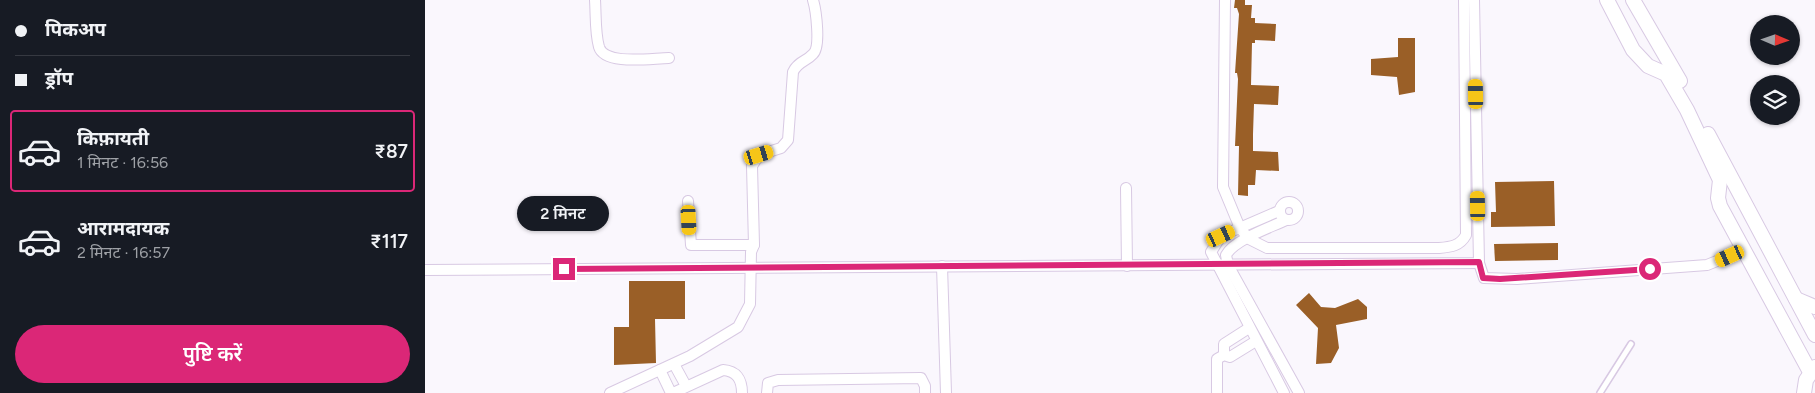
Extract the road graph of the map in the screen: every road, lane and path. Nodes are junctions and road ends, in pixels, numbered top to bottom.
1 (595, 0) edge
2 (813, 0) edge
3 (1225, 0) edge
4 (1464, 0) edge
5 (1474, 0) edge
6 (1607, 0) edge
7 (1633, 0) edge
8 (669, 58) dead end
9 (1126, 188) dead end
10 (688, 201) dead end
11 (1279, 211) junction
12 (1286, 220) junction
13 (1240, 228) junction
14 (1249, 239) junction
15 (753, 246) junction
16 (1744, 250) junction
17 (1479, 262) junction
18 (1228, 265) junction
19 (942, 266) junction
20 (1127, 266) junction
21 (1216, 266) junction
22 (753, 268) junction
23 (425, 270) edge
24 (1796, 300) junction
25 (1815, 307) edge
26 (1249, 328) junction
27 (1815, 335) edge
28 (1256, 342) junction
29 (1631, 344) dead end
30 (1223, 355) junction
31 (674, 364) junction
32 (660, 370) junction
33 (1812, 370) edge
34 (686, 386) junction
35 (610, 393) edge
36 (672, 393) edge
37 (742, 393) edge
38 (767, 393) edge
39 (925, 393) edge
40 (946, 393) edge
41 (1217, 393) edge
42 (1284, 393) edge
43 (1299, 393) edge
44 (1600, 393) edge
45 (1804, 393) edge

1 - 8 street
2 - 15 street
3 - 13 street
4 - 14 street
5 - 17 street
6 - 16 street
7 - 24 street
9 - 20 street
10 - 15 street
11 - 12 street
11 - 12 street
11 - 13 street
12 - 14 street
13 - 14 street
13 - 21 street
14 - 18 street
15 - 22 street
16 - 17 street
16 - 33 street
17 - 18 street
18 - 21 street
18 - 43 street
19 - 20 street
19 - 22 street
19 - 40 street
20 - 21 street
21 - 26 street
22 - 23 street
22 - 31 street
24 - 25 street
24 - 27 street
26 - 28 street
26 - 30 street
28 - 30 street
28 - 42 street
29 - 44 lane
30 - 41 street
31 - 32 street
31 - 34 street
32 - 35 street
32 - 36 street
33 - 45 street
34 - 36 street
34 - 37 street
38 - 39 street

